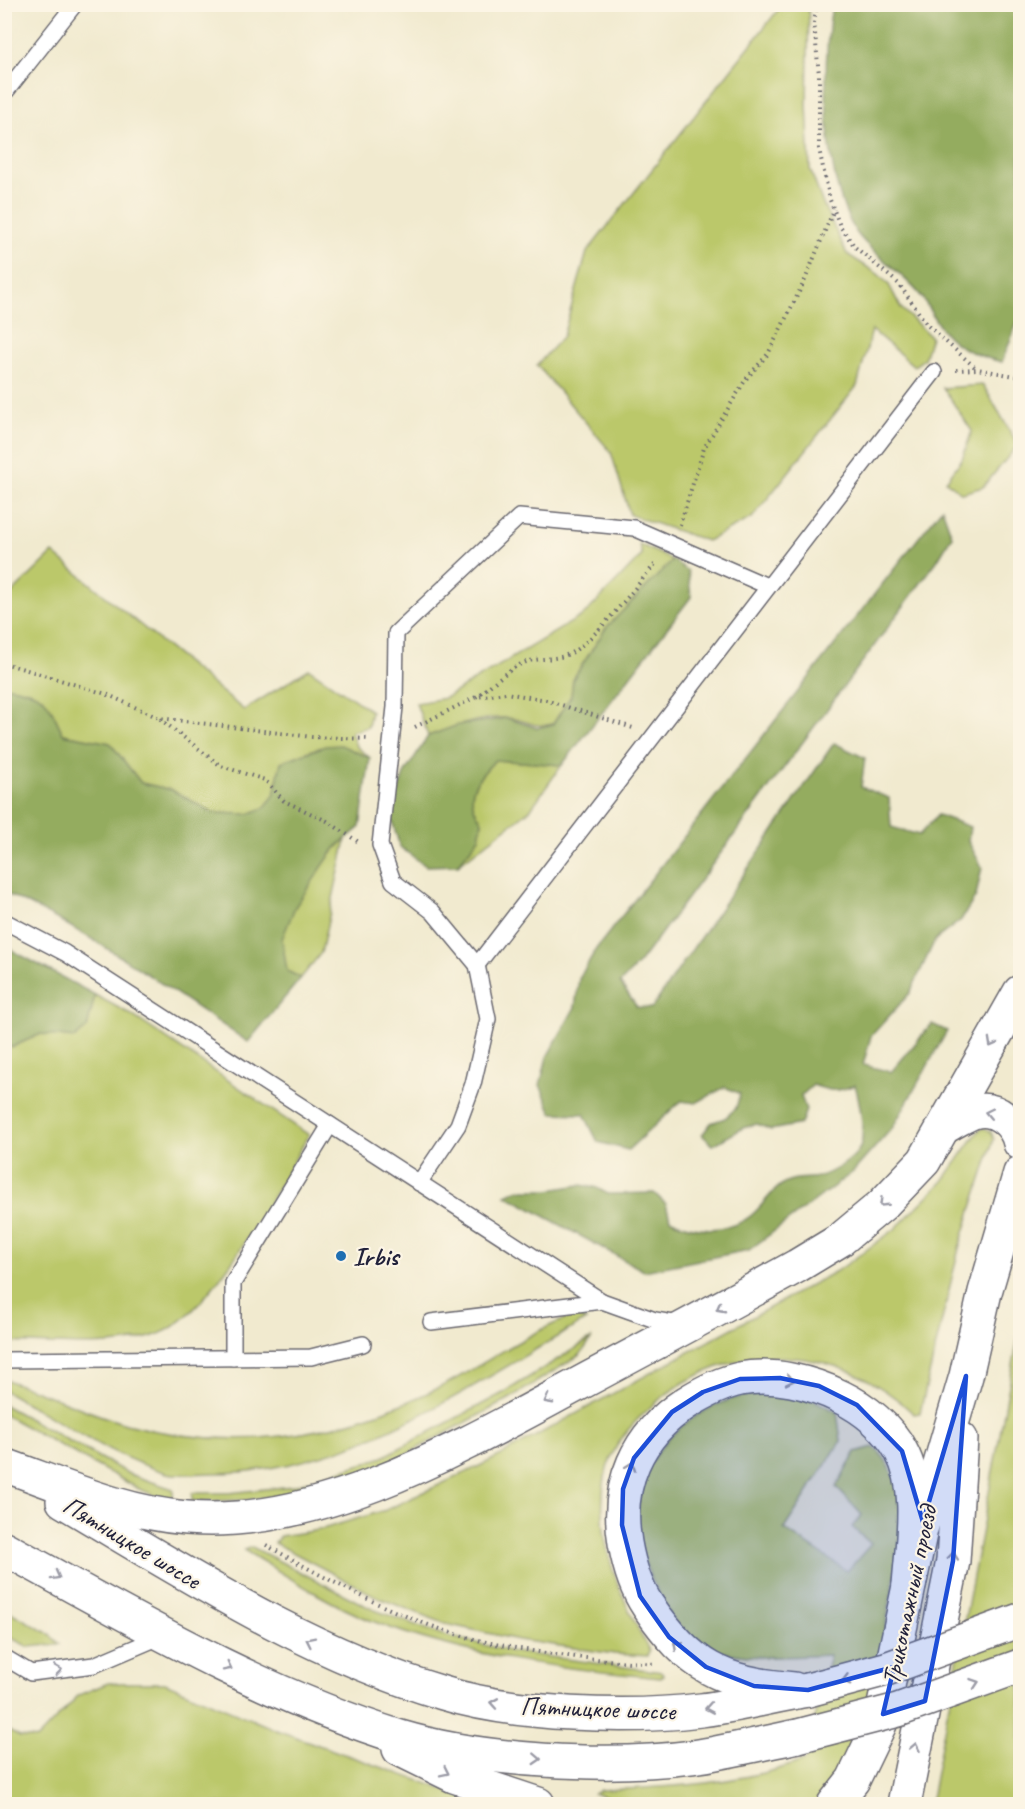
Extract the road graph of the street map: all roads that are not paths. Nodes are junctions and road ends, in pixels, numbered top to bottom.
1 (75, 4) edge
2 (4, 94) edge
3 (934, 372) road end
4 (767, 586) junction
5 (4, 921) edge
6 (477, 965) junction
7 (1020, 992) edge
8 (330, 1125) junction
9 (946, 1126) junction
10 (1020, 1143) edge
11 (1020, 1173) edge
12 (419, 1183) junction
13 (602, 1301) junction
14 (431, 1322) dead end
15 (688, 1325) junction
16 (363, 1344) dead end
17 (233, 1358) junction
18 (4, 1360) edge
19 (966, 1376) junction
20 (4, 1466) edge
21 (4, 1548) edge
22 (909, 1585) junction
23 (1020, 1620) edge
24 (164, 1635) junction
25 (4, 1657) edge
26 (1020, 1666) edge
27 (808, 1690) junction
28 (337, 1715) junction
29 (538, 1804) edge
30 (834, 1804) edge
31 (904, 1804) edge

1 - 2 lane
3 - 4 lane
4 - 6 lane
4 - 6 lane
5 - 8 lane
6 - 12 lane
7 -> 9 main road
8 - 12 lane
8 - 17 lane
10 -> 9 main road
9 -> 15 main road
11 - 19 main road, Трикотажный проезд
12 - 13 lane
13 - 14 lane
13 - 15 lane
15 -> 20 main road
16 - 17 lane
17 - 18 lane
19 - 22 main road, Трикотажный проезд
31 -> 19 main road, Трикотажный проезд
27 -> 20 main road, Пятницкое шоссе
21 -> 24 main road, Пятницкое шоссе
27 -> 22 main road
22 - 30 main road, Трикотажный проезд
23 -> 27 main road, Пятницкое шоссе, bridge
25 -> 24 lane
24 -> 28 main road, Пятницкое шоссе
28 -> 26 main road, Пятницкое шоссе, bridge
28 -> 29 main road

